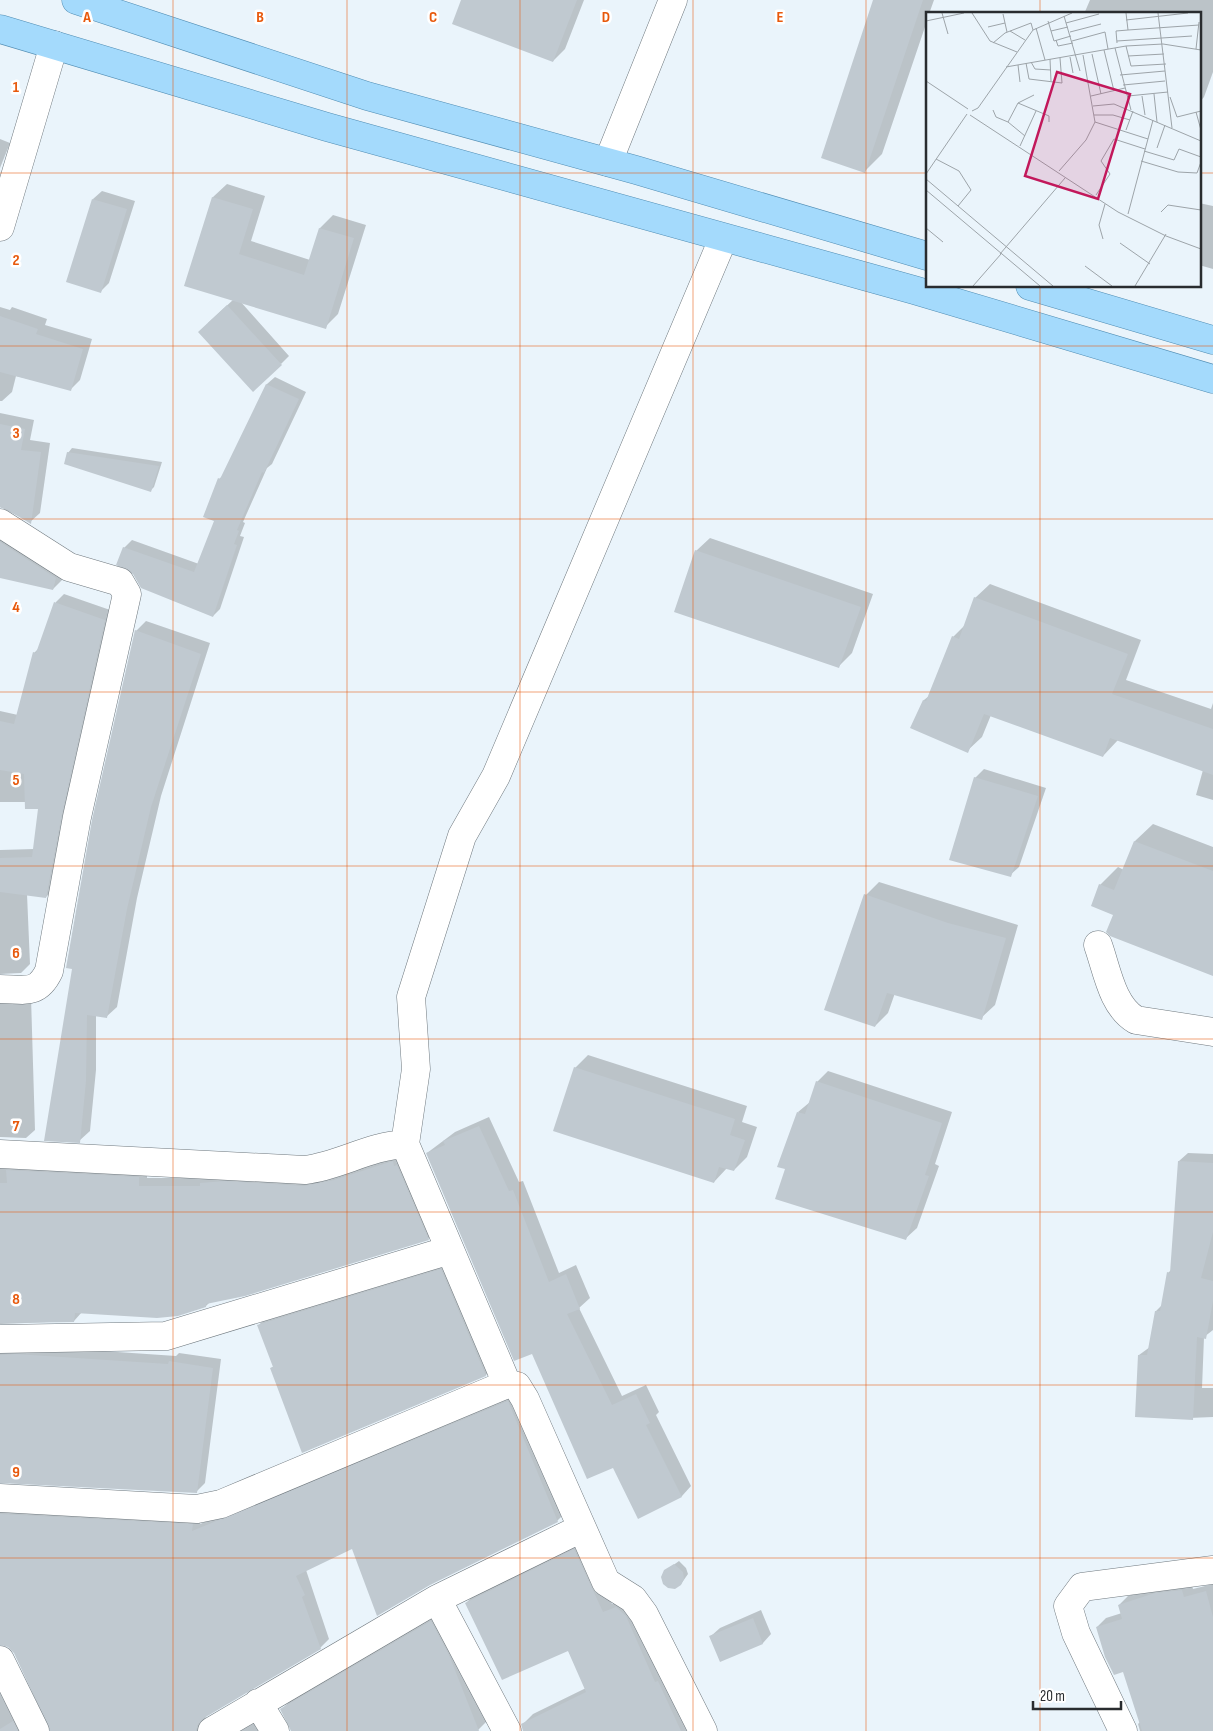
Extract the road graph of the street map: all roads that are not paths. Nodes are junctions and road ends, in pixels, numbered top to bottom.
1 (76, 0) edge
2 (673, 0) edge
3 (0, 28) edge
4 (54, 45) junction
5 (608, 162) junction
6 (0, 227) edge
7 (723, 238) junction
8 (926, 256) edge
9 (1037, 288) edge
10 (1213, 340) edge
11 (1213, 378) edge
12 (0, 523) edge
13 (1098, 945) dead end
14 (0, 988) edge
15 (1213, 1032) edge
16 (405, 1144) junction
17 (0, 1154) edge
18 (450, 1250) junction
19 (0, 1339) edge
20 (507, 1384) junction
21 (0, 1498) edge
22 (582, 1528) junction
23 (1213, 1570) edge
24 (437, 1599) junction
25 (0, 1660) edge
26 (9, 1702) edge
27 (258, 1702) junction
28 (35, 1731) edge
29 (212, 1731) edge
30 (275, 1731) edge
31 (507, 1731) edge
32 (703, 1731) edge
33 (1124, 1731) edge

1 - 5 main road
2 - 5 street
3 - 4 main road
4 - 6 street
4 - 7 main road
5 - 8 main road
7 - 11 main road
7 - 16 street
9 - 10 main road
12 - 14 street
13 - 15 street
16 - 17 street
16 - 18 street
18 - 19 street
18 - 20 street
20 - 21 street
20 - 22 street
22 - 24 street
22 - 32 street
23 - 33 street
24 - 27 street
24 - 31 street
25 - 26 street
26 - 28 street
27 - 29 street
27 - 30 street

